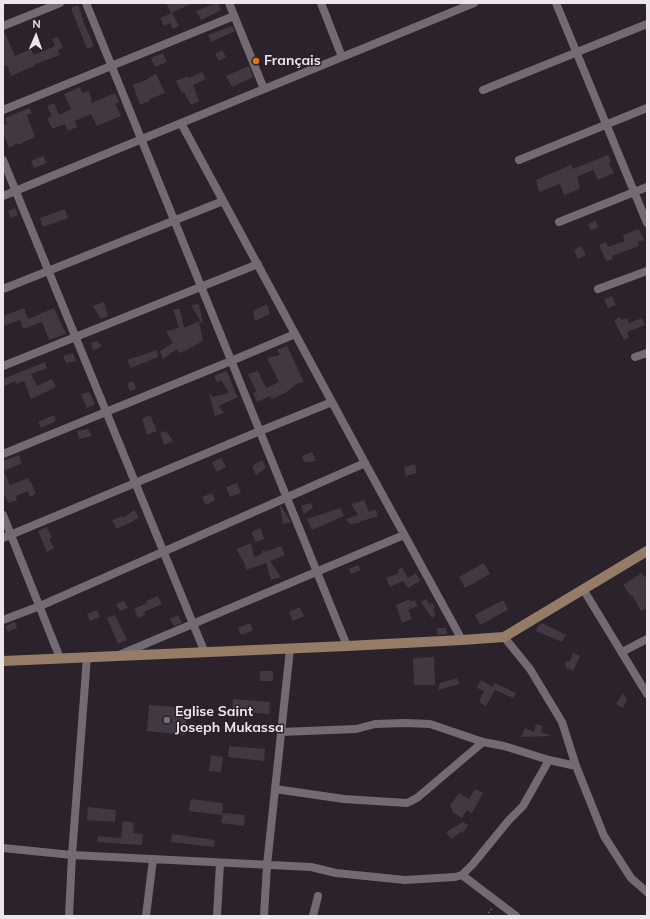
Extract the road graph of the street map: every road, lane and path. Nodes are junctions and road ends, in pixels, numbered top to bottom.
1 (60, 3) edge
2 (86, 3) edge
3 (229, 3) edge
4 (321, 3) edge
5 (474, 3) edge
6 (556, 3) edge
7 (234, 16) junction
8 (647, 24) edge
9 (3, 26) edge
10 (577, 52) junction
11 (342, 57) junction
12 (111, 66) junction
13 (264, 89) junction
14 (483, 90) dead end
15 (647, 108) edge
16 (3, 110) edge
17 (182, 123) junction
18 (606, 124) junction
19 (141, 139) junction
20 (3, 160) edge
21 (519, 160) dead end
22 (647, 187) edge
23 (16, 191) junction
24 (634, 192) junction
25 (3, 196) edge
26 (224, 201) junction
27 (174, 220) junction
28 (559, 222) dead end
29 (647, 223) edge
30 (258, 264) junction
31 (647, 270) edge
32 (48, 271) junction
33 (201, 286) junction
34 (3, 289) edge
35 (598, 289) dead end
36 (295, 334) junction
37 (75, 337) junction
38 (647, 353) edge
39 (635, 357) dead end
40 (231, 361) junction
41 (3, 366) edge
42 (332, 402) junction
43 (106, 412) junction
44 (260, 431) junction
45 (3, 454) edge
46 (364, 463) junction
47 (135, 483) junction
48 (286, 499) junction
49 (3, 515) edge
50 (404, 535) junction
51 (7, 536) edge
52 (647, 551) edge
53 (163, 552) junction
54 (317, 572) junction
55 (583, 589) junction
56 (40, 606) junction
57 (3, 620) edge
58 (193, 624) junction
59 (504, 637) junction
60 (647, 639) edge
61 (462, 640) junction
62 (347, 646) junction
63 (290, 649) junction
64 (622, 652) junction
65 (205, 653) junction
66 (114, 656) junction
67 (88, 657) junction
68 (60, 658) junction
69 (3, 661) edge
70 (647, 694) edge
71 (281, 732) junction
72 (483, 742) junction
73 (549, 760) junction
74 (576, 766) junction
75 (275, 789) junction
76 (3, 848) edge
77 (72, 855) junction
78 (153, 859) junction
79 (220, 862) junction
80 (267, 865) junction
81 (462, 875) junction
82 (647, 892) edge
83 (318, 896) dead end
84 (496, 901) junction
85 (69, 916) edge
86 (146, 916) edge
87 (217, 916) edge
88 (264, 916) edge
89 (314, 916) edge
90 (486, 916) edge
91 (516, 916) edge

1 - 9 street
2 - 12 street
3 - 7 street
4 - 11 street
5 - 11 street
6 - 10 street
7 - 12 street
7 - 13 street
8 - 10 street
10 - 14 street
10 - 18 street
11 - 13 street
12 - 16 street
12 - 19 street
13 - 17 street
15 - 18 street
17 - 19 street
17 - 26 street
18 - 21 street
18 - 24 street
19 - 23 street
19 - 27 street
20 - 23 street
22 - 24 street
23 - 25 street
23 - 32 street
24 - 28 street
24 - 29 street
26 - 27 street
26 - 30 street
27 - 32 street
27 - 33 street
30 - 33 street
30 - 36 street
31 - 35 street
32 - 34 street
32 - 37 street
33 - 37 street
33 - 40 street
36 - 40 street
36 - 42 street
37 - 41 street
37 - 43 street
38 - 39 street
40 - 43 street
40 - 44 street
42 - 44 street
42 - 46 street
43 - 45 street
43 - 47 street
44 - 47 street
44 - 48 street
46 - 48 street
46 - 50 street
47 - 51 street
47 - 53 street
48 - 53 street
48 - 54 street
49 - 51 street
50 - 54 street
50 - 61 street
51 - 56 street
52 - 55 street
53 - 56 street
53 - 58 street
54 - 58 street
54 - 62 street
55 - 59 street
55 - 64 street
56 - 57 street
56 - 68 street
58 - 65 street
58 - 66 street
59 - 61 street
59 - 74 street
60 - 64 street
61 - 62 street
62 - 63 street
63 - 65 street
63 - 71 street
64 - 70 street
65 - 66 street
66 - 67 street
67 - 68 street
67 - 77 street
68 - 69 street
71 - 72 street
71 - 75 street
72 - 73 street
72 - 75 street
73 - 74 street
73 - 81 street
74 - 82 street
75 - 80 street
76 - 77 street
77 - 78 street
77 - 85 street
78 - 79 street
78 - 86 street
79 - 80 street
79 - 87 street
80 - 81 street
80 - 88 street
81 - 84 street
83 - 89 street
84 - 90 path
84 - 91 street

